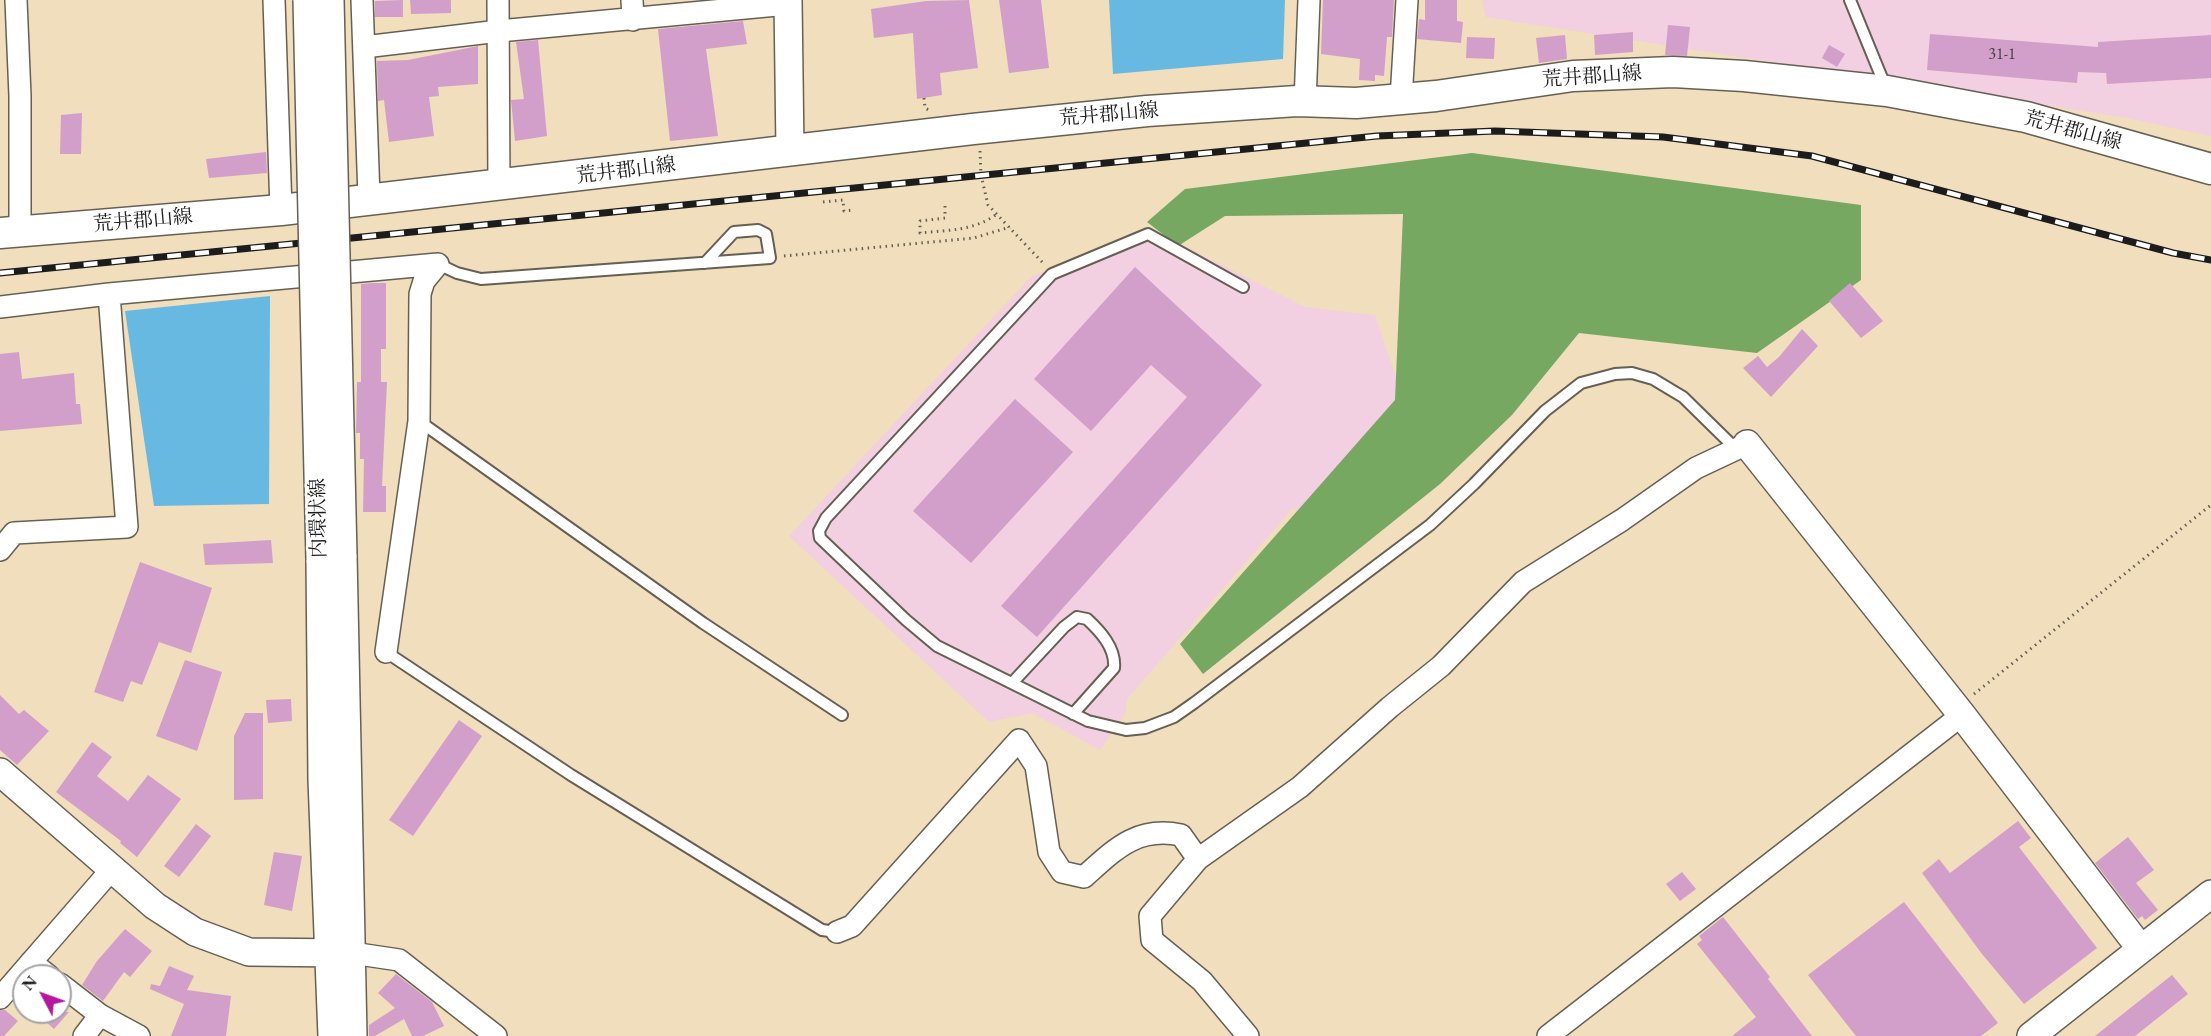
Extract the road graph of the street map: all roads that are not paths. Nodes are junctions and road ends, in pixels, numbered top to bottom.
1 (16, 0) edge
2 (274, 0) edge
3 (307, 0) edge
4 (330, 0) edge
5 (362, 0) edge
6 (498, 0) edge
7 (1309, 0) edge
8 (1407, 0) edge
9 (1850, 0) edge
10 (788, 2) edge
11 (633, 10) edge
12 (499, 31) junction
13 (364, 47) junction
14 (1887, 91) junction
15 (1401, 99) junction
16 (1305, 102) junction
17 (790, 151) junction
18 (2211, 169) edge
19 (499, 186) junction
20 (369, 197) junction
21 (281, 210) junction
22 (10, 232) edge
23 (705, 263) junction
24 (438, 264) junction
25 (1243, 287) dead end
26 (109, 294) junction
27 (0, 307) edge
28 (419, 422) junction
29 (1741, 446) junction
30 (0, 549) edge
31 (332, 557) junction
32 (386, 652) joint
33 (1013, 682) junction
34 (1959, 711) junction
35 (1073, 714) junction
36 (843, 715) dead end
37 (0, 772) edge
38 (1198, 859) junction
39 (112, 869) junction
40 (2209, 900) edge
41 (837, 932) joint
42 (2141, 949) junction
43 (341, 953) junction
44 (31, 962) junction
45 (34, 964) edge
46 (72, 993) edge
47 (0, 998) edge
48 (100, 1015) junction
49 (494, 1035) edge
50 (84, 1036) edge
51 (139, 1036) edge
52 (332, 1036) edge
53 (353, 1036) edge
54 (1248, 1036) edge
55 (1548, 1036) edge
56 (2031, 1036) edge

1 - 22 street
2 - 21 street
3 - 31 street, 内環状線, bridge
4 - 31 street, bridge
5 - 13 street
6 - 12 street
7 - 16 street
8 - 15 street
9 - 14 lane
10 - 11 street
10 - 17 street
11 - 12 street
12 - 13 street
12 - 19 street
13 - 20 street
14 - 15 main road, 荒井郡山線
14 - 18 main road, 荒井郡山線
15 - 16 main road, 荒井郡山線
16 - 17 main road, 荒井郡山線
17 - 19 main road, 荒井郡山線
19 - 20 main road, 荒井郡山線
20 - 21 main road, 荒井郡山線
21 - 22 main road, 荒井郡山線
23 - 23 lane
23 - 24 lane
24 - 26 street
24 - 28 street
25 - 33 lane
26 - 27 street
26 - 30 street
28 - 32 street
28 - 36 lane
29 - 34 street
29 - 35 lane
29 - 38 street
31 - 43 street, 内環状線
32 - 41 lane
33 - 35 lane
33 - 35 lane
34 - 42 street
34 - 55 street
37 - 39 street
38 - 41 street
38 - 54 street
39 - 43 street
39 - 44 street
40 - 42 street
42 - 56 street
43 - 49 street
43 - 52 street, 内環状線
43 - 53 street, 内環状線
44 - 45 street
44 - 47 street
46 - 48 street
48 - 50 street
48 - 51 street

